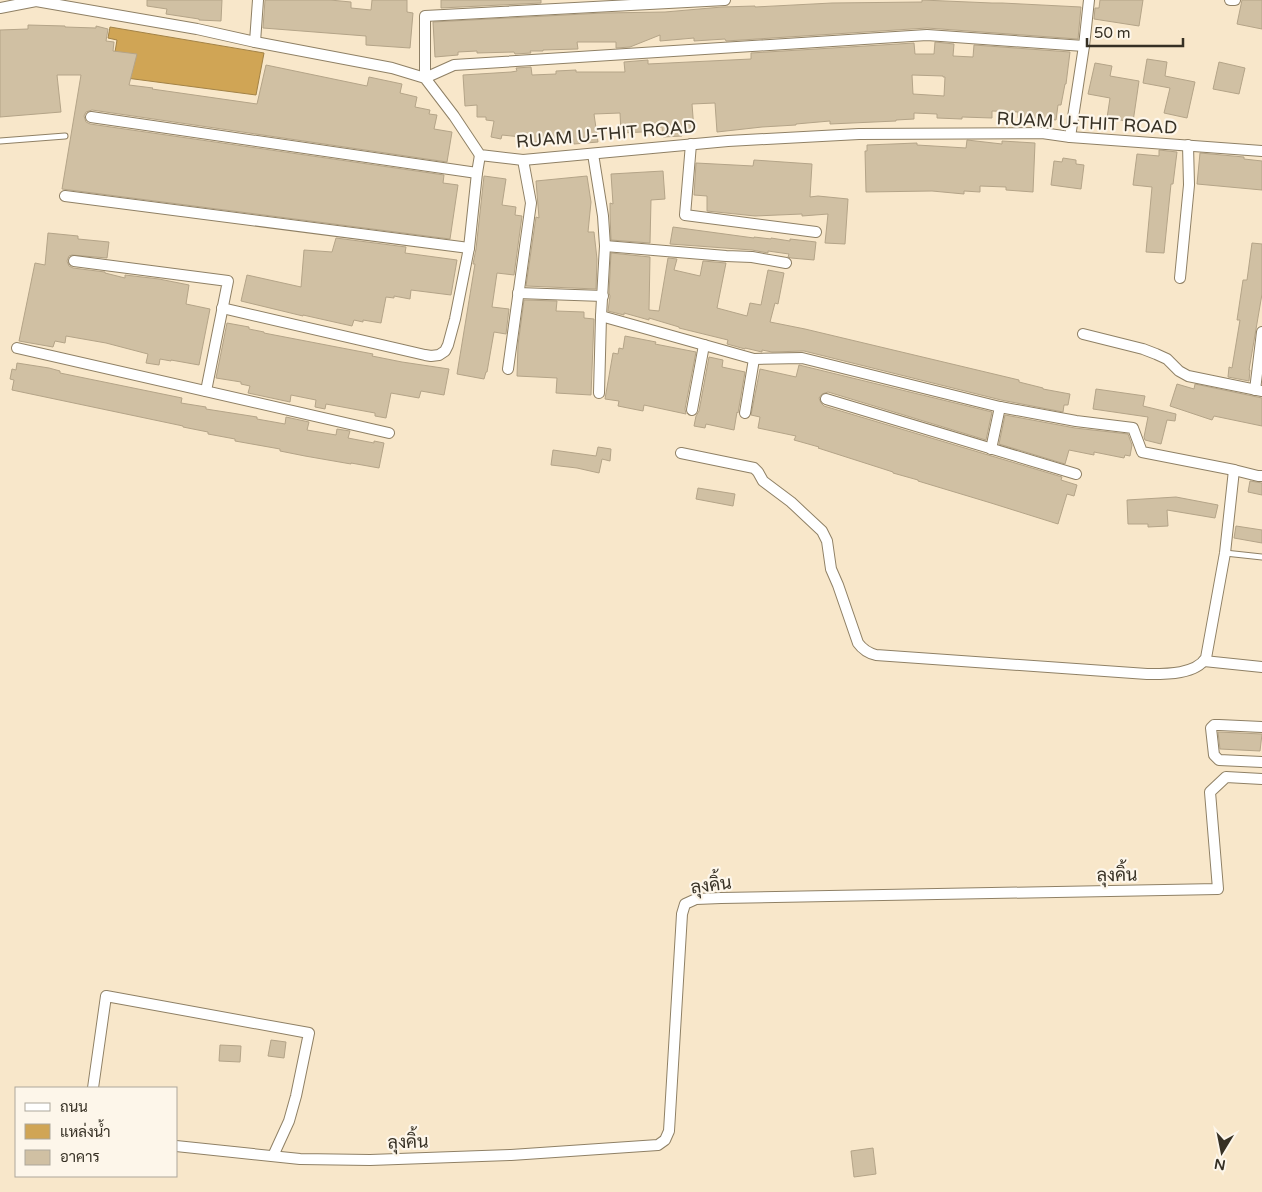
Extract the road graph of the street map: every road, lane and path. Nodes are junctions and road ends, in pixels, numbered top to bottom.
1 (36, 0) edge
2 (258, 0) edge
3 (725, 0) edge
4 (1089, 0) edge
5 (1230, 0) edge
6 (1235, 0) edge
7 (0, 8) edge
8 (255, 42) junction
9 (1084, 46) junction
10 (425, 78) junction
11 (91, 117) dead end
12 (65, 136) dead end
13 (1070, 137) junction
14 (0, 141) edge
15 (691, 144) junction
16 (1188, 145) junction
17 (1262, 151) edge
18 (593, 154) junction
19 (480, 155) junction
20 (523, 160) junction
21 (477, 173) junction
22 (65, 196) dead end
23 (816, 232) dead end
24 (605, 246) junction
25 (469, 248) junction
26 (74, 261) dead end
27 (786, 263) dead end
28 (1180, 278) dead end
29 (518, 293) junction
30 (603, 296) junction
31 (222, 308) junction
32 (601, 316) junction
33 (1262, 332) edge
34 (1083, 334) dead end
35 (704, 345) junction
36 (17, 348) dead end
37 (754, 359) junction
38 (508, 369) dead end
39 (1259, 391) edge
40 (206, 392) junction
41 (599, 393) dead end
42 (826, 399) dead end
43 (1000, 407) junction
44 (692, 410) dead end
45 (745, 413) dead end
46 (389, 433) dead end
47 (991, 449) junction
48 (680, 453) dead end
49 (1234, 470) junction
50 (1076, 474) dead end
51 (1262, 476) edge
52 (1225, 553) junction
53 (1262, 557) edge
54 (1204, 662) junction
55 (1262, 667) edge
56 (1262, 727) edge
57 (1262, 762) edge
58 (1262, 779) edge
59 (93, 1087) edge
60 (178, 1146) edge
61 (273, 1156) junction

1 - 7 street
1 - 8 street
2 - 8 street
3 - 10 street
4 - 9 street
5 - 6 street
8 - 10 street
9 - 10 street
9 - 13 street
10 - 19 street
11 - 21 street
12 - 14 lane
13 - 15 street, RUAM U-THIT ROAD
13 - 16 street, RUAM U-THIT ROAD
15 - 18 street, RUAM U-THIT ROAD
15 - 23 street
16 - 17 street, RUAM U-THIT ROAD
16 - 28 street
18 - 20 street, RUAM U-THIT ROAD
18 - 24 street
19 - 20 street, RUAM U-THIT ROAD
19 - 21 street
20 - 29 street
21 - 25 street
22 - 25 street
24 - 27 street
24 - 30 street
25 - 31 street
26 - 31 street
29 - 30 street
29 - 38 street
30 - 32 street
31 - 40 street
32 - 35 street
32 - 41 street
33 - 39 street
34 - 39 street
35 - 37 street
35 - 44 street
36 - 40 street
37 - 43 street
37 - 45 street
40 - 46 street
42 - 47 street
43 - 47 street
43 - 49 street
47 - 50 street
48 - 54 street
49 - 51 street
49 - 52 street
52 - 53 lane
52 - 54 street
54 - 55 street
56 - 57 street
58 - 61 street, ลุงคิ้น
59 - 61 street
60 - 61 street, ลุงคิ้น

